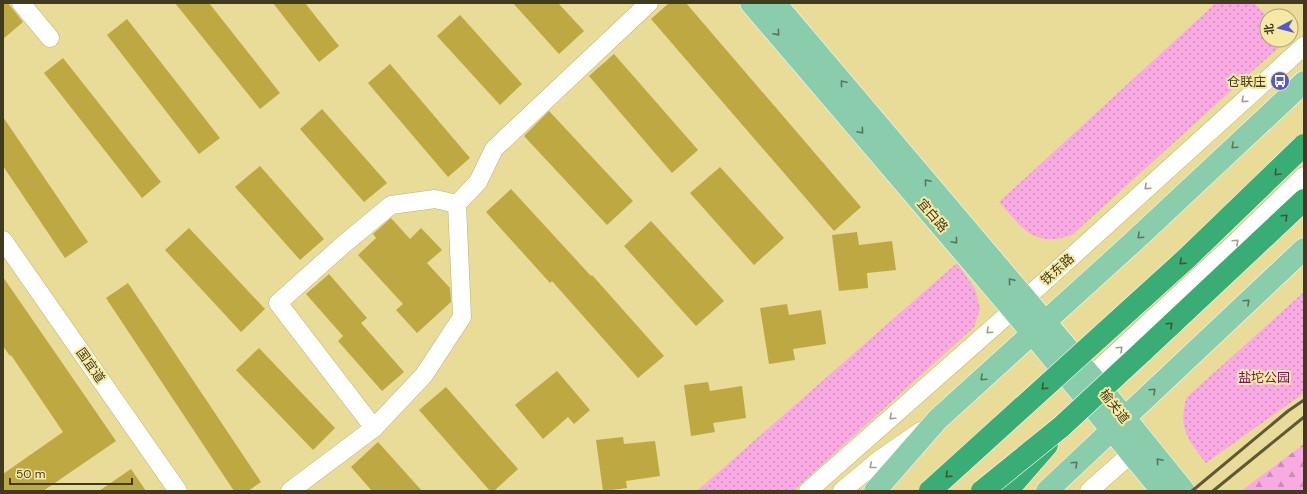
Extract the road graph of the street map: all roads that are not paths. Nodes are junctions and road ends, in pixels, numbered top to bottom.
1 (21, 3) edge
2 (649, 3) edge
3 (751, 3) edge
4 (775, 3) edge
5 (50, 38) dead end
6 (1304, 46) edge
7 (1304, 82) edge
8 (1304, 145) edge
9 (1304, 176) edge
10 (1304, 200) edge
11 (457, 204) junction
12 (3, 240) edge
13 (1304, 249) edge
14 (1019, 304) junction
15 (1039, 327) junction
16 (1091, 376) junction
17 (938, 419) junction
18 (1118, 424) junction
19 (1061, 427) junction
20 (374, 428) junction
21 (1137, 448) junction
22 (178, 491) edge
23 (290, 491) edge
24 (808, 491) edge
25 (842, 491) edge
26 (875, 491) edge
27 (930, 491) edge
28 (982, 491) edge
29 (1007, 491) edge
30 (1047, 491) edge
31 (1089, 491) edge
32 (1162, 491) edge
33 (1184, 491) edge

1 - 5 street
2 - 11 street
3 -> 14 main road, 宜白路
14 -> 4 main road, 宜白路
6 -> 14 street, 铁东路
7 -> 15 main road
8 -> 27 highway, bridge
16 -> 9 street
19 -> 10 highway, bridge
11 - 20 street
11 - 20 street
12 - 22 street, 国宜道
18 -> 13 main road
14 - 15 main road, 宜白路
14 -> 24 street, 铁东路
15 - 16 main road, 榆关道
15 -> 17 main road
15 - 18 main road, 宜白路
16 - 18 main road, 榆关道
17 -> 25 street
17 - 26 main road
18 - 21 main road, 榆关道
30 -> 18 main road
19 - 28 highway, bridge
19 - 29 highway, bridge
20 - 23 street
21 - 31 street
21 - 32 main road, 榆关道
33 -> 21 main road, 榆关道

